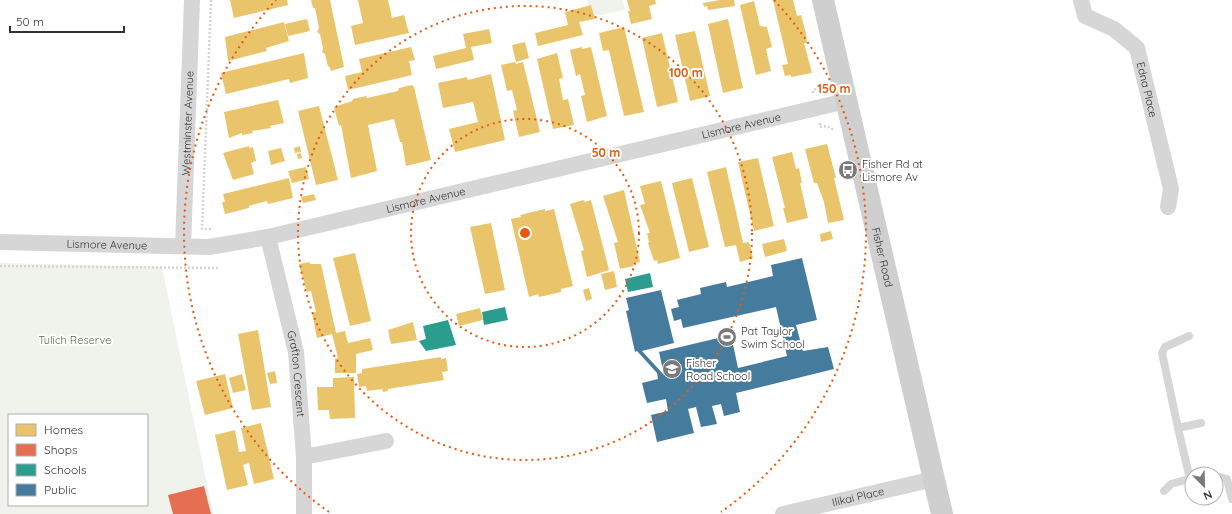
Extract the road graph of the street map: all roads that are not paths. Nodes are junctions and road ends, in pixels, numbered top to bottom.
1 (192, 0) edge
2 (823, 0) edge
3 (1081, 0) edge
4 (846, 100) junction
5 (1168, 207) dead end
6 (268, 237) junction
7 (0, 242) edge
8 (183, 246) junction
9 (1189, 336) dead end
10 (1201, 423) dead end
11 (1178, 428) junction
12 (386, 441) dead end
13 (304, 457) junction
14 (1188, 466) edge
15 (1224, 478) edge
16 (934, 479) junction
17 (1184, 481) edge
18 (1164, 491) dead end
19 (1232, 499) edge
20 (304, 514) edge
21 (783, 514) edge
22 (942, 514) edge

1 - 8 street, Westminster Avenue
2 - 4 main road, Fisher Road
3 - 5 street, Edna Place
4 - 6 street, Lismore Avenue
4 - 16 main road, Fisher Road
6 - 8 street, Lismore Avenue
6 - 13 street, Grafton Crescent
7 - 8 street, Lismore Avenue
9 - 11 lane
10 - 11 lane
11 - 14 lane
12 - 13 street
13 - 20 street, Grafton Crescent
15 - 19 lane
16 - 21 street, Ilikai Place
16 - 22 main road, Fisher Road
17 - 18 lane

